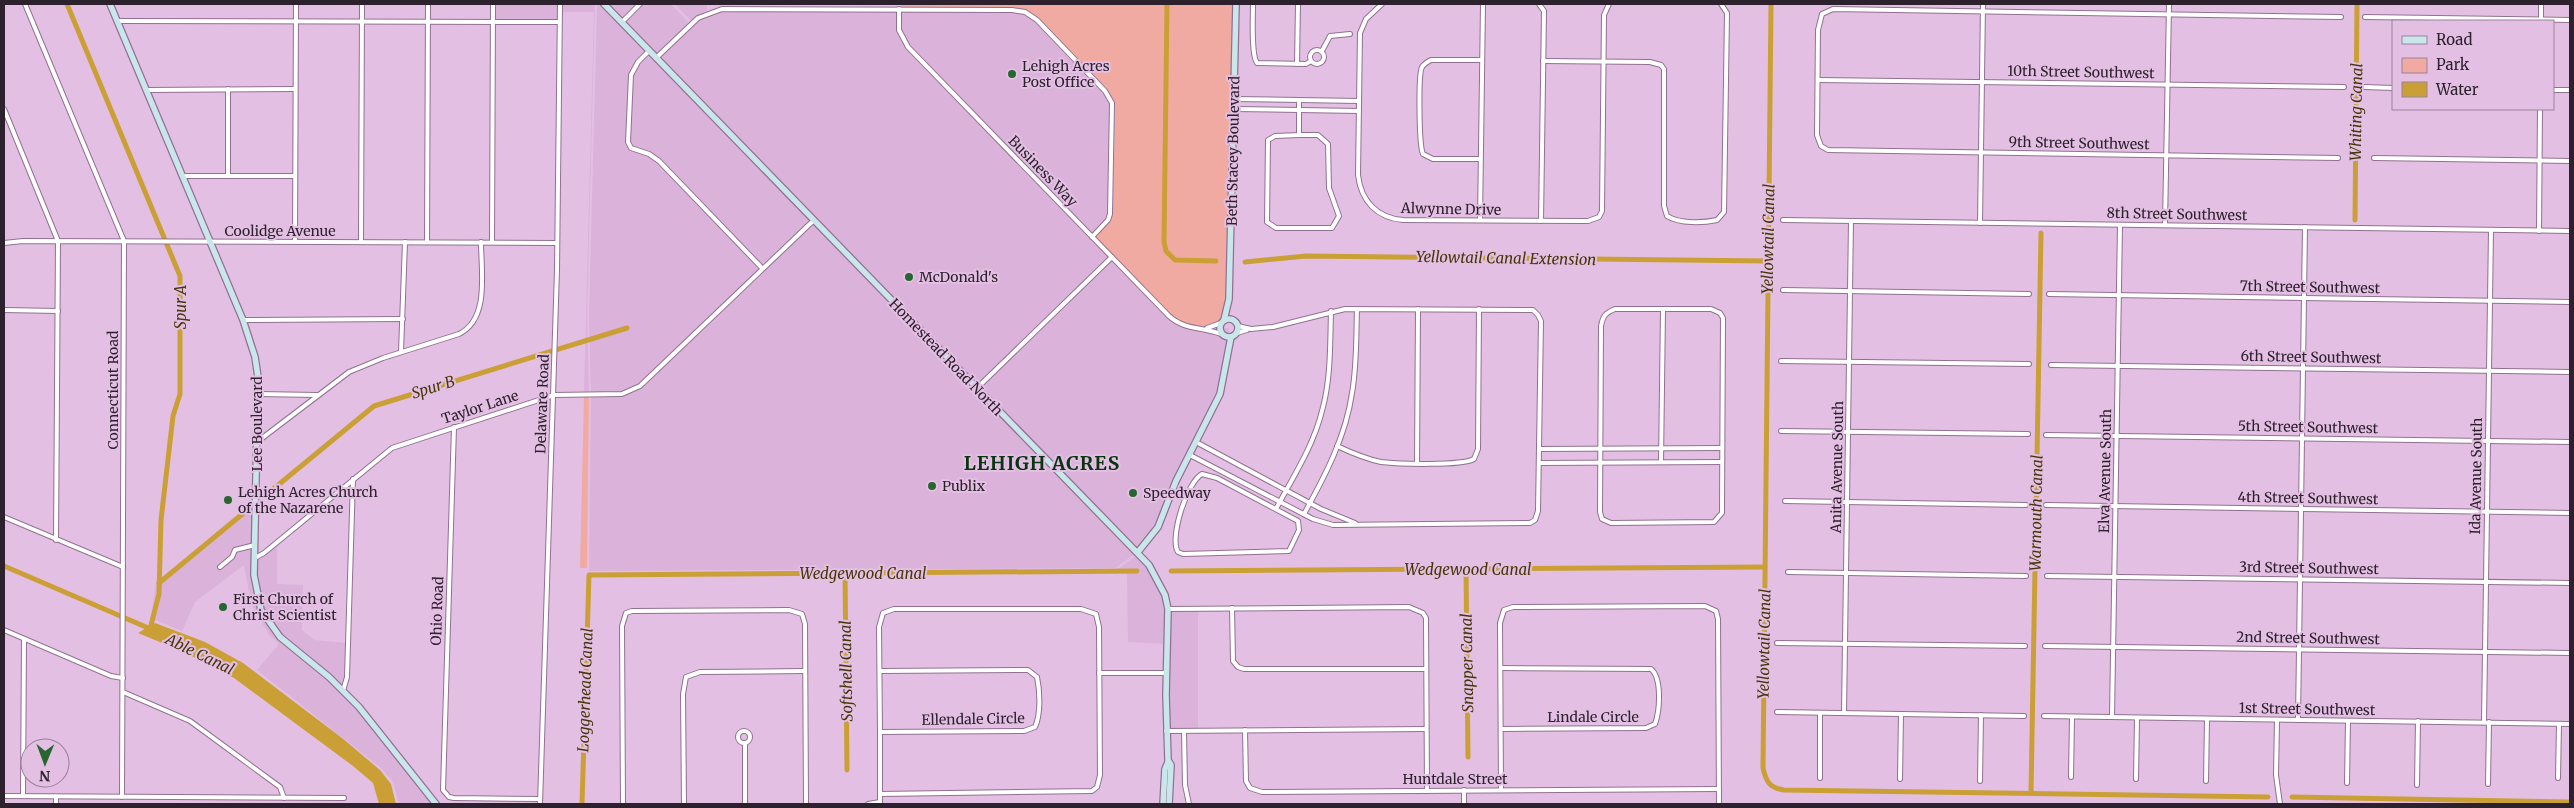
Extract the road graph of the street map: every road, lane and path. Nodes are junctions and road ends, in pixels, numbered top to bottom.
1 (25, 4) edge
2 (110, 4) edge
3 (296, 4) edge
4 (362, 4) edge
5 (428, 4) edge
6 (493, 4) edge
7 (560, 4) edge
8 (604, 4) edge
9 (640, 4) edge
10 (1236, 4) edge
11 (1253, 4) edge
12 (1298, 4) edge
13 (1382, 4) edge
14 (1483, 4) edge
15 (1540, 4) edge
16 (1609, 4) edge
17 (1721, 4) edge
18 (1983, 4) edge
19 (2169, 4) edge
20 (2542, 4) edge
21 (899, 9) junction
22 (1983, 12) junction
23 (2168, 15) junction
24 (2341, 17) dead end
25 (2365, 17) dead end
26 (2541, 20) edge
27 (2570, 20) edge
28 (117, 21) junction
29 (296, 21) junction
30 (362, 22) junction
31 (428, 22) junction
32 (493, 22) junction
33 (558, 22) junction
34 (622, 22) junction
35 (1350, 34) dead end
36 (649, 51) junction
37 (1322, 52) junction
38 (656, 58) junction
39 (1482, 60) junction
40 (1311, 61) junction
41 (1543, 61) junction
42 (1604, 62) junction
43 (1297, 64) junction
44 (1818, 80) junction
45 (1982, 82) junction
46 (2168, 85) junction
47 (2344, 87) dead end
48 (2365, 87) dead end
49 (2392, 88) edge
50 (228, 89) junction
51 (295, 89) junction
52 (146, 90) junction
53 (2554, 90) edge
54 (2570, 90) edge
55 (1234, 99) junction
56 (1299, 100) junction
57 (1359, 101) junction
58 (4, 109) edge
59 (1234, 109) junction
60 (1299, 109) junction
61 (2540, 110) edge
62 (1359, 111) junction
63 (6, 119) edge
64 (1299, 135) junction
65 (1981, 153) junction
66 (2166, 156) junction
67 (2338, 158) dead end
68 (2374, 158) dead end
69 (1480, 159) junction
70 (2539, 160) junction
71 (2570, 161) edge
72 (183, 176) junction
73 (228, 176) junction
74 (295, 176) junction
75 (814, 220) junction
76 (1480, 220) junction
77 (1542, 220) junction
78 (1783, 220) dead end
79 (1851, 221) junction
80 (1980, 222) junction
81 (2120, 225) junction
82 (2165, 225) junction
83 (2305, 227) junction
84 (2491, 230) junction
85 (2539, 231) junction
86 (2570, 231) edge
87 (1092, 237) junction
88 (58, 241) junction
89 (124, 241) junction
90 (210, 242) junction
91 (295, 242) junction
92 (361, 242) junction
93 (405, 242) junction
94 (426, 242) junction
95 (481, 242) junction
96 (492, 242) junction
97 (4, 243) edge
98 (557, 243) junction
99 (1112, 257) junction
100 (762, 268) junction
101 (1783, 290) dead end
102 (1850, 291) junction
103 (2029, 294) dead end
104 (2049, 294) dead end
105 (2119, 295) junction
106 (2304, 298) junction
107 (1229, 299) junction
108 (2490, 301) junction
109 (2570, 302) edge
110 (1357, 309) junction
111 (1418, 309) junction
112 (1479, 309) junction
113 (4, 310) edge
114 (1663, 310) junction
115 (58, 311) junction
116 (1331, 312) junction
117 (402, 319) junction
118 (243, 320) junction
119 (1232, 320) junction
120 (1223, 322) junction
121 (1238, 326) junction
122 (1197, 328) junction
123 (1251, 329) junction
124 (1237, 333) junction
125 (1222, 335) junction
126 (1231, 338) junction
127 (401, 352) junction
128 (1228, 352) junction
129 (1781, 360) dead end
130 (1849, 362) junction
131 (2029, 364) dead end
132 (2051, 365) dead end
133 (2118, 365) junction
134 (2303, 368) junction
135 (2489, 371) junction
136 (2570, 372) edge
137 (976, 388) junction
138 (258, 394) junction
139 (317, 395) junction
140 (554, 395) junction
141 (454, 427) junction
142 (1781, 431) dead end
143 (1848, 432) junction
144 (2028, 434) dead end
145 (2046, 435) dead end
146 (2117, 436) junction
147 (2302, 438) junction
148 (2488, 441) junction
149 (258, 442) junction
150 (1196, 442) junction
151 (2570, 442) edge
152 (1337, 446) junction
153 (1722, 448) junction
154 (1539, 449) junction
155 (1600, 449) junction
156 (1662, 449) junction
157 (1190, 455) junction
158 (1600, 462) junction
159 (1661, 462) junction
160 (1722, 462) junction
161 (1416, 463) junction
162 (1539, 463) junction
163 (1220, 470) junction
164 (1217, 478) junction
165 (353, 479) junction
166 (1286, 490) junction
167 (1280, 502) junction
168 (1310, 502) junction
169 (1785, 502) dead end
170 (1847, 502) junction
171 (2026, 505) dead end
172 (2046, 505) dead end
173 (2116, 506) junction
174 (2301, 509) junction
175 (1276, 510) junction
176 (2487, 512) junction
177 (2570, 513) edge
178 (1304, 514) junction
179 (4, 517) edge
180 (1357, 524) junction
181 (56, 540) junction
182 (255, 545) junction
183 (1138, 552) junction
184 (255, 558) junction
185 (123, 567) junction
186 (220, 567) dead end
187 (1788, 572) dead end
188 (1846, 573) junction
189 (2026, 576) dead end
190 (2046, 576) dead end
191 (2114, 577) junction
192 (2300, 579) junction
193 (2486, 582) junction
194 (2570, 583) edge
195 (1232, 608) junction
196 (1168, 609) junction
197 (4, 630) edge
198 (24, 639) junction
199 (1777, 642) dead end
200 (1845, 643) junction
201 (2025, 646) dead end
202 (2045, 646) dead end
203 (2113, 647) junction
204 (2299, 650) junction
205 (2485, 652) junction
206 (2570, 653) edge
207 (1500, 668) junction
208 (1426, 669) junction
209 (806, 671) junction
210 (880, 671) junction
211 (1099, 673) junction
212 (1167, 673) junction
213 (123, 678) junction
214 (344, 691) junction
215 (123, 692) junction
216 (1777, 712) dead end
217 (1820, 713) junction
218 (1844, 713) junction
219 (1901, 714) junction
220 (1981, 715) junction
221 (2024, 716) dead end
222 (2044, 716) dead end
223 (2072, 717) junction
224 (2112, 717) junction
225 (2137, 718) junction
226 (2207, 719) junction
227 (2277, 720) junction
228 (2298, 720) junction
229 (2348, 721) junction
230 (2418, 722) junction
231 (2486, 722) junction
232 (2559, 724) junction
233 (2570, 724) edge
234 (1501, 729) junction
235 (1246, 730) junction
236 (1426, 730) junction
237 (1166, 731) junction
238 (1184, 731) junction
239 (880, 732) junction
240 (745, 744) dead end
241 (1168, 762) junction
242 (2071, 777) dead end
243 (1820, 778) dead end
244 (2558, 778) dead end
245 (1900, 779) dead end
246 (2136, 779) dead end
247 (1980, 781) dead end
248 (2206, 781) dead end
249 (1170, 782) junction
250 (2347, 783) dead end
251 (2488, 784) dead end
252 (2418, 785) dead end
253 (1719, 789) junction
254 (1427, 790) junction
255 (1464, 790) junction
256 (1501, 790) junction
257 (880, 794) junction
258 (4, 796) edge
259 (23, 796) junction
260 (56, 796) junction
261 (122, 797) junction
262 (158, 797) junction
263 (284, 798) junction
264 (344, 798) dead end
265 (540, 799) junction
266 (880, 803) edge
267 (56, 804) edge
268 (158, 804) edge
269 (436, 804) edge
270 (540, 804) edge
271 (623, 804) edge
272 (684, 804) edge
273 (745, 804) edge
274 (806, 804) edge
275 (868, 804) edge
276 (1163, 804) edge
277 (1169, 804) edge
278 (1174, 804) edge
279 (1189, 804) edge
280 (1464, 804) edge
281 (1719, 804) edge
282 (2280, 804) edge

1 - 89 street, Connecticut Road
2 - 28 main road, Lee Boulevard
3 - 29 street
4 - 30 street
5 - 31 street
6 - 32 street
7 - 33 street, Delaware Road
8 - 34 main road, Homestead Road North
9 - 34 street
10 - 55 main road, Beth Stacey Boulevard
11 - 43 street
12 - 43 street
13 - 57 street, Alwynne Drive
14 - 39 street
15 - 41 street
16 - 42 street
17 - 42 street
18 - 22 street
19 - 23 street
20 - 26 street
21 - 38 street
21 - 87 street, Business Way
21 - 87 street
22 - 23 street
22 - 44 street
22 - 45 street
23 - 24 street
23 - 46 street
25 - 26 street
26 - 27 street
28 - 29 street
28 - 52 main road, Lee Boulevard
29 - 30 street
29 - 51 street
30 - 31 street
30 - 92 street
31 - 32 street
31 - 94 street
32 - 33 street
32 - 96 street
33 - 98 street, Delaware Road
34 - 36 main road, Homestead Road North
35 - 37 street
36 - 38 main road, Homestead Road North
36 - 100 street
37 - 40 street
37 - 40 street
38 - 75 main road, Homestead Road North
39 - 69 street
39 - 69 street
40 - 43 street
41 - 42 street
41 - 77 street
42 - 77 street, Alwynne Drive
44 - 45 street, 10th Street Southwest
44 - 65 street, 9th Street Southwest
45 - 46 street, 10th Street Southwest
45 - 65 street
46 - 47 street, 10th Street Southwest
46 - 66 street
48 - 49 street
50 - 51 street
50 - 52 street
50 - 73 street
51 - 74 street
52 - 72 main road, Lee Boulevard
53 - 54 street
55 - 56 street
55 - 59 main road, Beth Stacey Boulevard
56 - 57 street
56 - 60 street
57 - 62 street, Alwynne Drive
58 - 63 street
59 - 60 street
59 - 107 main road, Beth Stacey Boulevard
60 - 62 street
60 - 64 street
61 - 70 street
62 - 76 street, Alwynne Drive
63 - 88 street
64 - 64 street
65 - 66 street, 9th Street Southwest
65 - 80 street
66 - 67 street, 9th Street Southwest
66 - 82 street
68 - 70 street
69 - 76 street
70 - 71 street
70 - 85 street
72 - 73 street
72 - 90 main road, Lee Boulevard
73 - 74 street
74 - 91 street
75 - 100 street, Taylor Lane
75 - 137 main road, Homestead Road North
76 - 77 street, Alwynne Drive
78 - 79 street, 8th Street Southwest
79 - 80 street, 8th Street Southwest
79 - 102 street, Anita Avenue South
80 - 81 street, 8th Street Southwest
81 - 82 street, 8th Street Southwest
81 - 105 street, Elva Avenue South
82 - 83 street, 8th Street Southwest
83 - 84 street, 8th Street Southwest
83 - 106 street
84 - 85 street, 8th Street Southwest
84 - 108 street, Ida Avenue South
85 - 86 street, 8th Street Southwest
87 - 99 street, Business Way
88 - 89 street, Coolidge Avenue
88 - 97 street, Coolidge Avenue
88 - 115 street
89 - 90 street, Coolidge Avenue
89 - 185 street, Connecticut Road
90 - 91 street, Coolidge Avenue
90 - 118 main road, Lee Boulevard
91 - 92 street, Coolidge Avenue
92 - 93 street, Coolidge Avenue
93 - 94 street, Coolidge Avenue
93 - 117 street
94 - 95 street, Coolidge Avenue
95 - 96 street, Coolidge Avenue
95 - 127 street
96 - 98 street, Coolidge Avenue
98 - 140 street, Delaware Road
99 - 122 street, Business Way
99 - 137 street
100 - 140 street, Taylor Lane
101 - 102 street
102 - 103 street
102 - 130 street, Anita Avenue South
104 - 105 street, 7th Street Southwest
105 - 106 street, 7th Street Southwest
105 - 133 street, Elva Avenue South
106 - 108 street, 7th Street Southwest
106 - 134 street
107 - 119 main road, Beth Stacey Boulevard
107 - 120 main road, Beth Stacey Boulevard
108 - 109 street, 7th Street Southwest
108 - 135 street, Ida Avenue South
110 - 111 street
110 - 116 street
110 - 152 street
111 - 112 street
111 - 161 street
112 - 154 street
112 - 161 street
113 - 115 street
114 - 153 street
114 - 155 street
114 - 156 street
115 - 181 street
116 - 123 street
116 - 166 street
117 - 118 street
117 - 127 street
118 - 138 main road, Lee Boulevard
119 - 120 main road
119 - 121 main road
120 - 122 street, Business Way
120 - 125 main road
121 - 123 street
121 - 124 main road
122 - 125 street, Business Way
123 - 124 street
124 - 126 main road
125 - 126 main road
125 - 128 main road
126 - 128 main road
127 - 139 street
128 - 150 main road
129 - 130 street
130 - 131 street
130 - 143 street, Anita Avenue South
132 - 133 street, 6th Street Southwest
133 - 134 street, 6th Street Southwest
133 - 146 street, Elva Avenue South
134 - 135 street, 6th Street Southwest
134 - 147 street
135 - 136 street, 6th Street Southwest
135 - 148 street, Ida Avenue South
137 - 183 main road, Homestead Road North
138 - 139 street
138 - 149 main road, Lee Boulevard
139 - 149 street
140 - 141 street, Taylor Lane
140 - 265 street, Delaware Road
141 - 165 street, Taylor Lane
141 - 265 street, Ohio Road
142 - 143 street
143 - 144 street
143 - 170 street, Anita Avenue South
145 - 146 street, 5th Street Southwest
146 - 147 street, 5th Street Southwest
146 - 173 street, Elva Avenue South
147 - 148 street, 5th Street Southwest
147 - 174 street
148 - 151 street, 5th Street Southwest
148 - 176 street, Ida Avenue South
149 - 182 main road, Lee Boulevard
150 - 157 main road
150 - 166 street
152 - 161 street
152 - 168 street
153 - 156 street
153 - 160 street
154 - 155 street
154 - 162 street
155 - 156 street
155 - 158 street
156 - 159 street
157 - 163 street
157 - 183 main road
158 - 159 street
158 - 160 street
158 - 162 street
159 - 160 street
162 - 180 street
163 - 164 street
163 - 167 street
164 - 175 street
164 - 175 street
165 - 184 street, Taylor Lane
165 - 214 street
166 - 167 street
166 - 168 street
167 - 175 street
167 - 178 street
168 - 178 street
168 - 180 street
169 - 170 street
170 - 171 street
170 - 188 street, Anita Avenue South
172 - 173 street, 4th Street Southwest
173 - 174 street, 4th Street Southwest
173 - 191 street, Elva Avenue South
174 - 176 street, 4th Street Southwest
174 - 192 street
176 - 177 street, 4th Street Southwest
176 - 193 street, Ida Avenue South
178 - 180 street
179 - 181 street
181 - 185 street
182 - 184 main road, Lee Boulevard
182 - 186 street
183 - 196 main road, Homestead Road North
184 - 214 main road, Lee Boulevard
185 - 213 street, Connecticut Road
187 - 188 street
188 - 189 street
188 - 200 street, Anita Avenue South
190 - 191 street, 3rd Street Southwest
191 - 192 street, 3rd Street Southwest
191 - 203 street, Elva Avenue South
192 - 193 street, 3rd Street Southwest
192 - 204 street
193 - 194 street, 3rd Street Southwest
193 - 205 street, Ida Avenue South
195 - 196 street
195 - 208 street
195 - 208 street
196 - 212 main road, Homestead Road North
197 - 198 street
198 - 213 street
198 - 259 street
199 - 200 street
200 - 201 street
200 - 218 street, Anita Avenue South
202 - 203 street, 2nd Street Southwest
203 - 204 street, 2nd Street Southwest
203 - 224 street, Elva Avenue South
204 - 205 street, 2nd Street Southwest
204 - 228 street
205 - 206 street, 2nd Street Southwest
205 - 231 street, Ida Avenue South
207 - 234 street
207 - 234 street, Lindale Circle
207 - 253 street
208 - 236 street
209 - 271 street
209 - 272 street
209 - 274 street
210 - 211 street
210 - 239 street
210 - 239 street, Ellendale Circle
211 - 212 street
211 - 257 street
212 - 237 main road, Homestead Road North
213 - 215 street, Connecticut Road
214 - 269 main road, Lee Boulevard
215 - 261 street, Connecticut Road
215 - 263 street
216 - 217 street
217 - 218 street
217 - 243 street
218 - 219 street
219 - 220 street
219 - 245 street
220 - 221 street
220 - 247 street
222 - 223 street, 1st Street Southwest
223 - 224 street, 1st Street Southwest
223 - 242 street
224 - 225 street, 1st Street Southwest
225 - 226 street, 1st Street Southwest
225 - 246 street
226 - 227 street, 1st Street Southwest
226 - 248 street
227 - 228 street, 1st Street Southwest
227 - 282 street
228 - 229 street, 1st Street Southwest
229 - 230 street, 1st Street Southwest
229 - 250 street
230 - 231 street, 1st Street Southwest
230 - 252 street
231 - 232 street, 1st Street Southwest
231 - 251 street, Ida Avenue South
232 - 233 street, 1st Street Southwest
232 - 244 street
234 - 256 street
235 - 236 street
235 - 238 street
235 - 254 street, Huntdale Street
236 - 254 street
237 - 238 street
237 - 241 main road, Homestead Road North
238 - 279 street
239 - 257 street
240 - 273 street
241 - 249 main road, Homestead Road North
241 - 276 main road, Homestead Road North
249 - 277 main road, Homestead Road North
249 - 278 main road
253 - 256 street, Huntdale Street
253 - 281 street
254 - 255 street, Huntdale Street
255 - 256 street, Huntdale Street
255 - 280 street
257 - 266 street
258 - 259 street
259 - 260 street
260 - 261 street
260 - 267 street
261 - 262 street
262 - 263 street
262 - 268 street
263 - 264 street
265 - 270 street, Delaware Road
266 - 275 street

